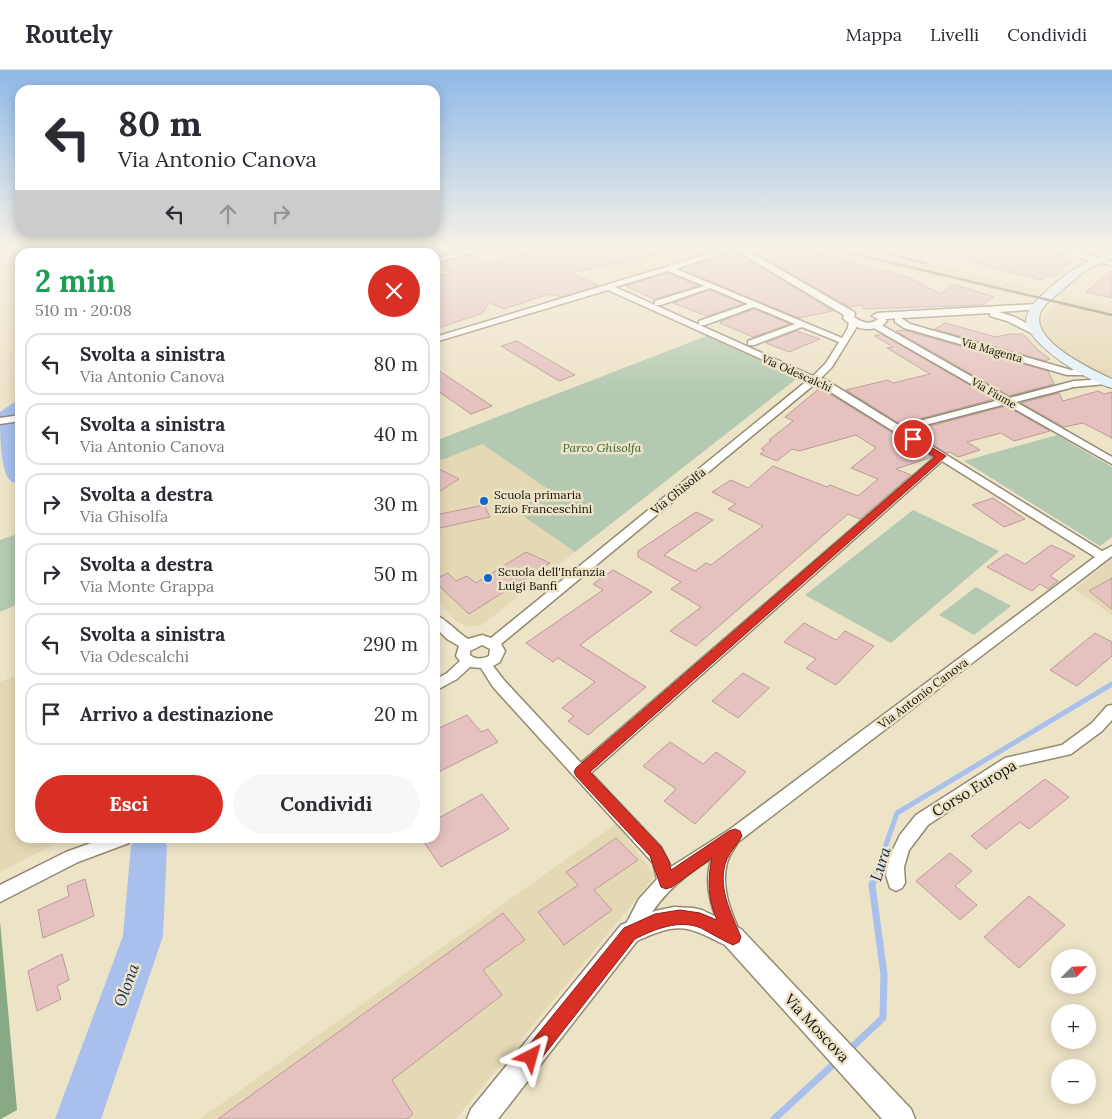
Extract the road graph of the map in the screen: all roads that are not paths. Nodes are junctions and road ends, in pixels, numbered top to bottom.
1 (579, 296) edge
2 (628, 296) edge
3 (680, 296) edge
4 (735, 296) edge
5 (820, 296) edge
6 (1052, 296) edge
7 (658, 303) dead end
8 (755, 304) junction
9 (1036, 310) junction
10 (994, 314) junction
11 (856, 317) junction
12 (898, 320) junction
13 (878, 321) junction
14 (702, 323) dead end
15 (802, 324) junction
16 (1035, 331) junction
17 (440, 338) edge
18 (843, 342) junction
19 (751, 343) dead end
20 (1088, 372) junction
21 (815, 379) junction
22 (1109, 382) edge
23 (1009, 401) junction
24 (15, 419) edge
25 (0, 421) edge
26 (898, 429) junction
27 (941, 456) junction
28 (1112, 461) edge
29 (1108, 554) edge
30 (440, 624) edge
31 (493, 643) junction
32 (467, 645) junction
33 (478, 663) junction
34 (440, 683) edge
35 (1112, 710) edge
36 (581, 772) junction
37 (735, 836) junction
38 (108, 843) edge
39 (666, 882) junction
40 (896, 883) dead end
41 (0, 894) edge
42 (630, 934) junction
43 (733, 937) junction
44 (870, 1086) joint
45 (481, 1119) edge
46 (901, 1119) edge

1 - 17 street
2 - 21 street, Via Odescalchi
3 - 7 street
4 - 8 street
5 - 11 street
6 - 9 main road
8 - 14 street
8 - 15 street
9 - 10 street
9 - 13 street
9 - 16 main road
10 - 12 street
10 - 16 street
11 - 13 street
11 - 13 street
11 - 18 street, Via Ghisolfa
12 - 13 street
12 - 20 street, Via Magenta
13 - 23 street, Via Fiume
15 - 18 street
15 - 19 street
16 - 20 main road
18 - 21 street, Via Ghisolfa
20 - 22 main road
21 - 26 street, Via Odescalchi
21 - 31 street, Via Ghisolfa
22 - 23 street
23 - 26 street
23 - 28 street, Via Fiume
24 - 25 street
26 - 27 street, Via Odescalchi
27 - 29 street, Via Odescalchi
27 - 36 street
29 - 37 street, Via Antonio Canova
30 - 32 street
31 - 32 street
31 - 33 street
32 - 33 street
33 - 34 street
33 - 36 street
35 - 40 street, Corso Europa
36 - 39 street
37 - 39 street, Via Antonio Canova
37 - 43 street, Via Antonio Canova
38 - 41 street
39 - 42 street
42 - 43 street
42 - 45 street
43 - 44 street, Via Moscova
44 - 46 street, Via Moscova

